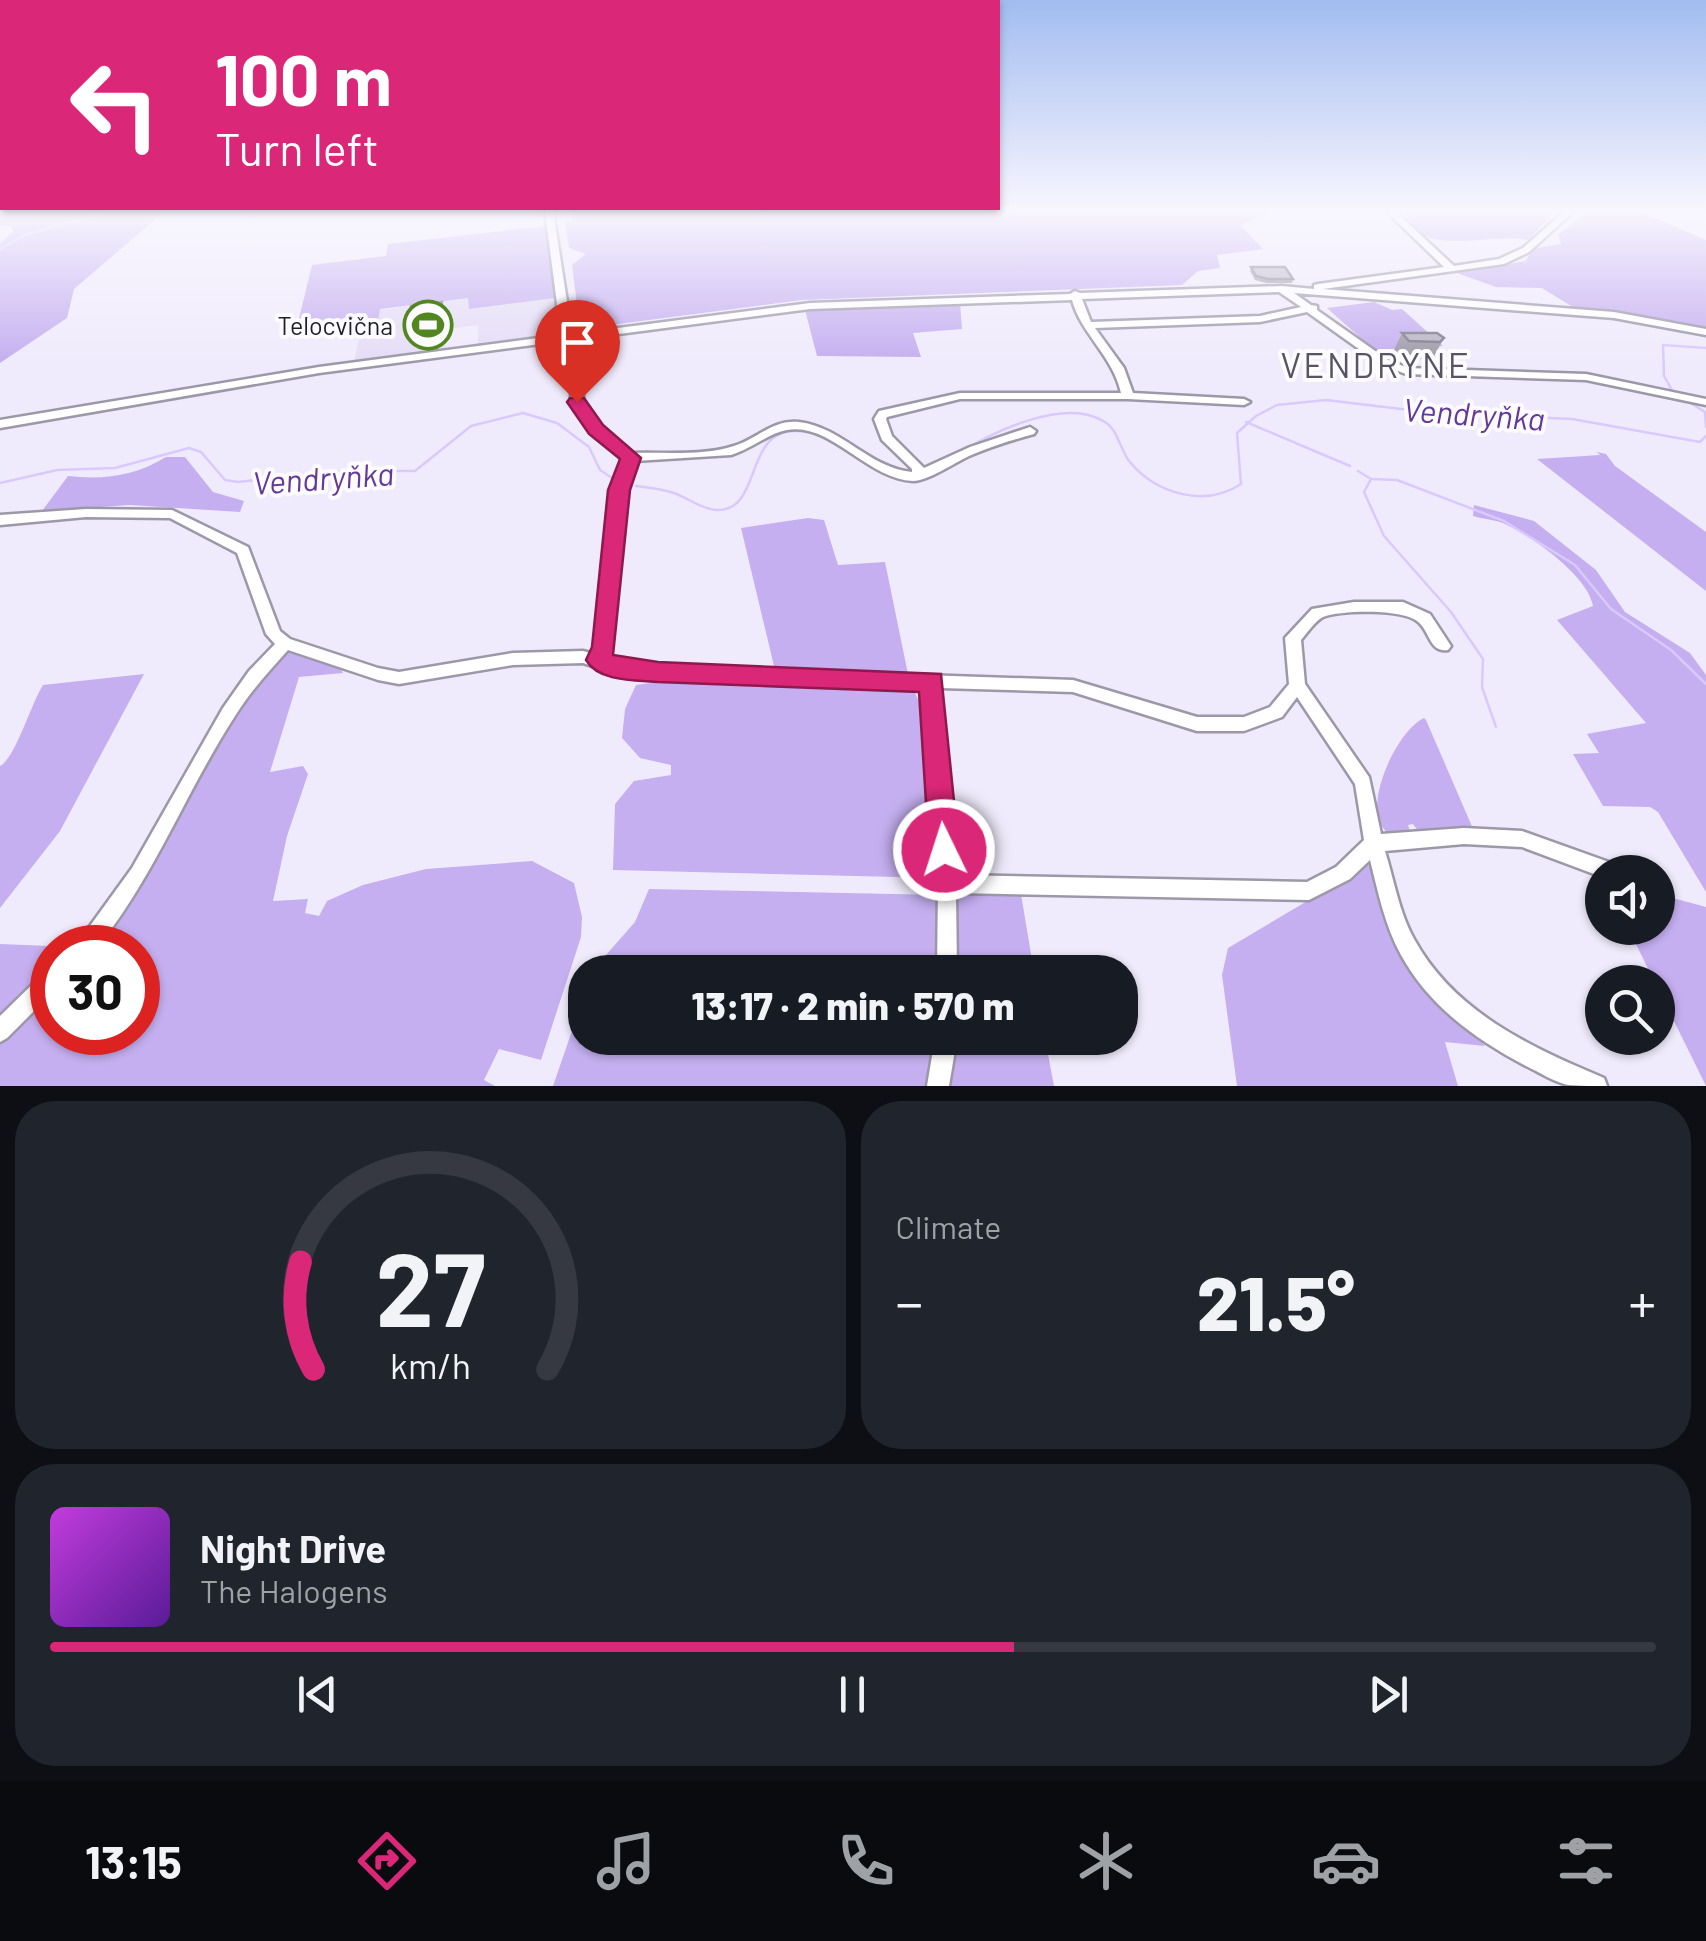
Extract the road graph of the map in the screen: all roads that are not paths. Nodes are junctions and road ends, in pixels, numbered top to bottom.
1 (556, 262) edge
2 (1444, 262) edge
3 (1490, 262) edge
4 (1452, 269) junction
5 (1282, 289) junction
6 (1302, 290) junction
7 (1074, 294) junction
8 (1313, 308) junction
9 (1086, 325) junction
10 (1706, 332) edge
11 (570, 336) junction
12 (1128, 396) junction
13 (1244, 402) dead end
14 (1706, 402) edge
15 (0, 424) edge
16 (1030, 431) dead end
17 (630, 458) junction
18 (921, 475) junction
19 (0, 520) edge
20 (285, 643) junction
21 (1443, 646) dead end
22 (598, 660) junction
23 (932, 682) junction
24 (1297, 685) junction
25 (1374, 843) junction
26 (1585, 862) edge
27 (947, 884) junction
28 (104, 925) edge
29 (947, 955) edge
30 (30, 1001) edge
31 (0, 1031) edge
32 (943, 1055) edge
33 (938, 1086) edge
34 (1596, 1086) edge

1 - 11 street
2 - 4 street
3 - 4 street
4 - 6 street
5 - 6 street
5 - 7 street
5 - 8 street
6 - 10 street
7 - 9 street
7 - 11 street
8 - 9 street
8 - 14 street
9 - 12 street
11 - 15 street
11 - 17 street
12 - 13 street
12 - 18 street
16 - 18 street
17 - 18 street
17 - 22 street
19 - 20 street
20 - 22 street
20 - 28 street
21 - 24 street
22 - 23 street
23 - 24 street
23 - 27 street
24 - 25 street
25 - 26 street
25 - 27 street
25 - 34 street
27 - 29 street
30 - 31 street
32 - 33 street

